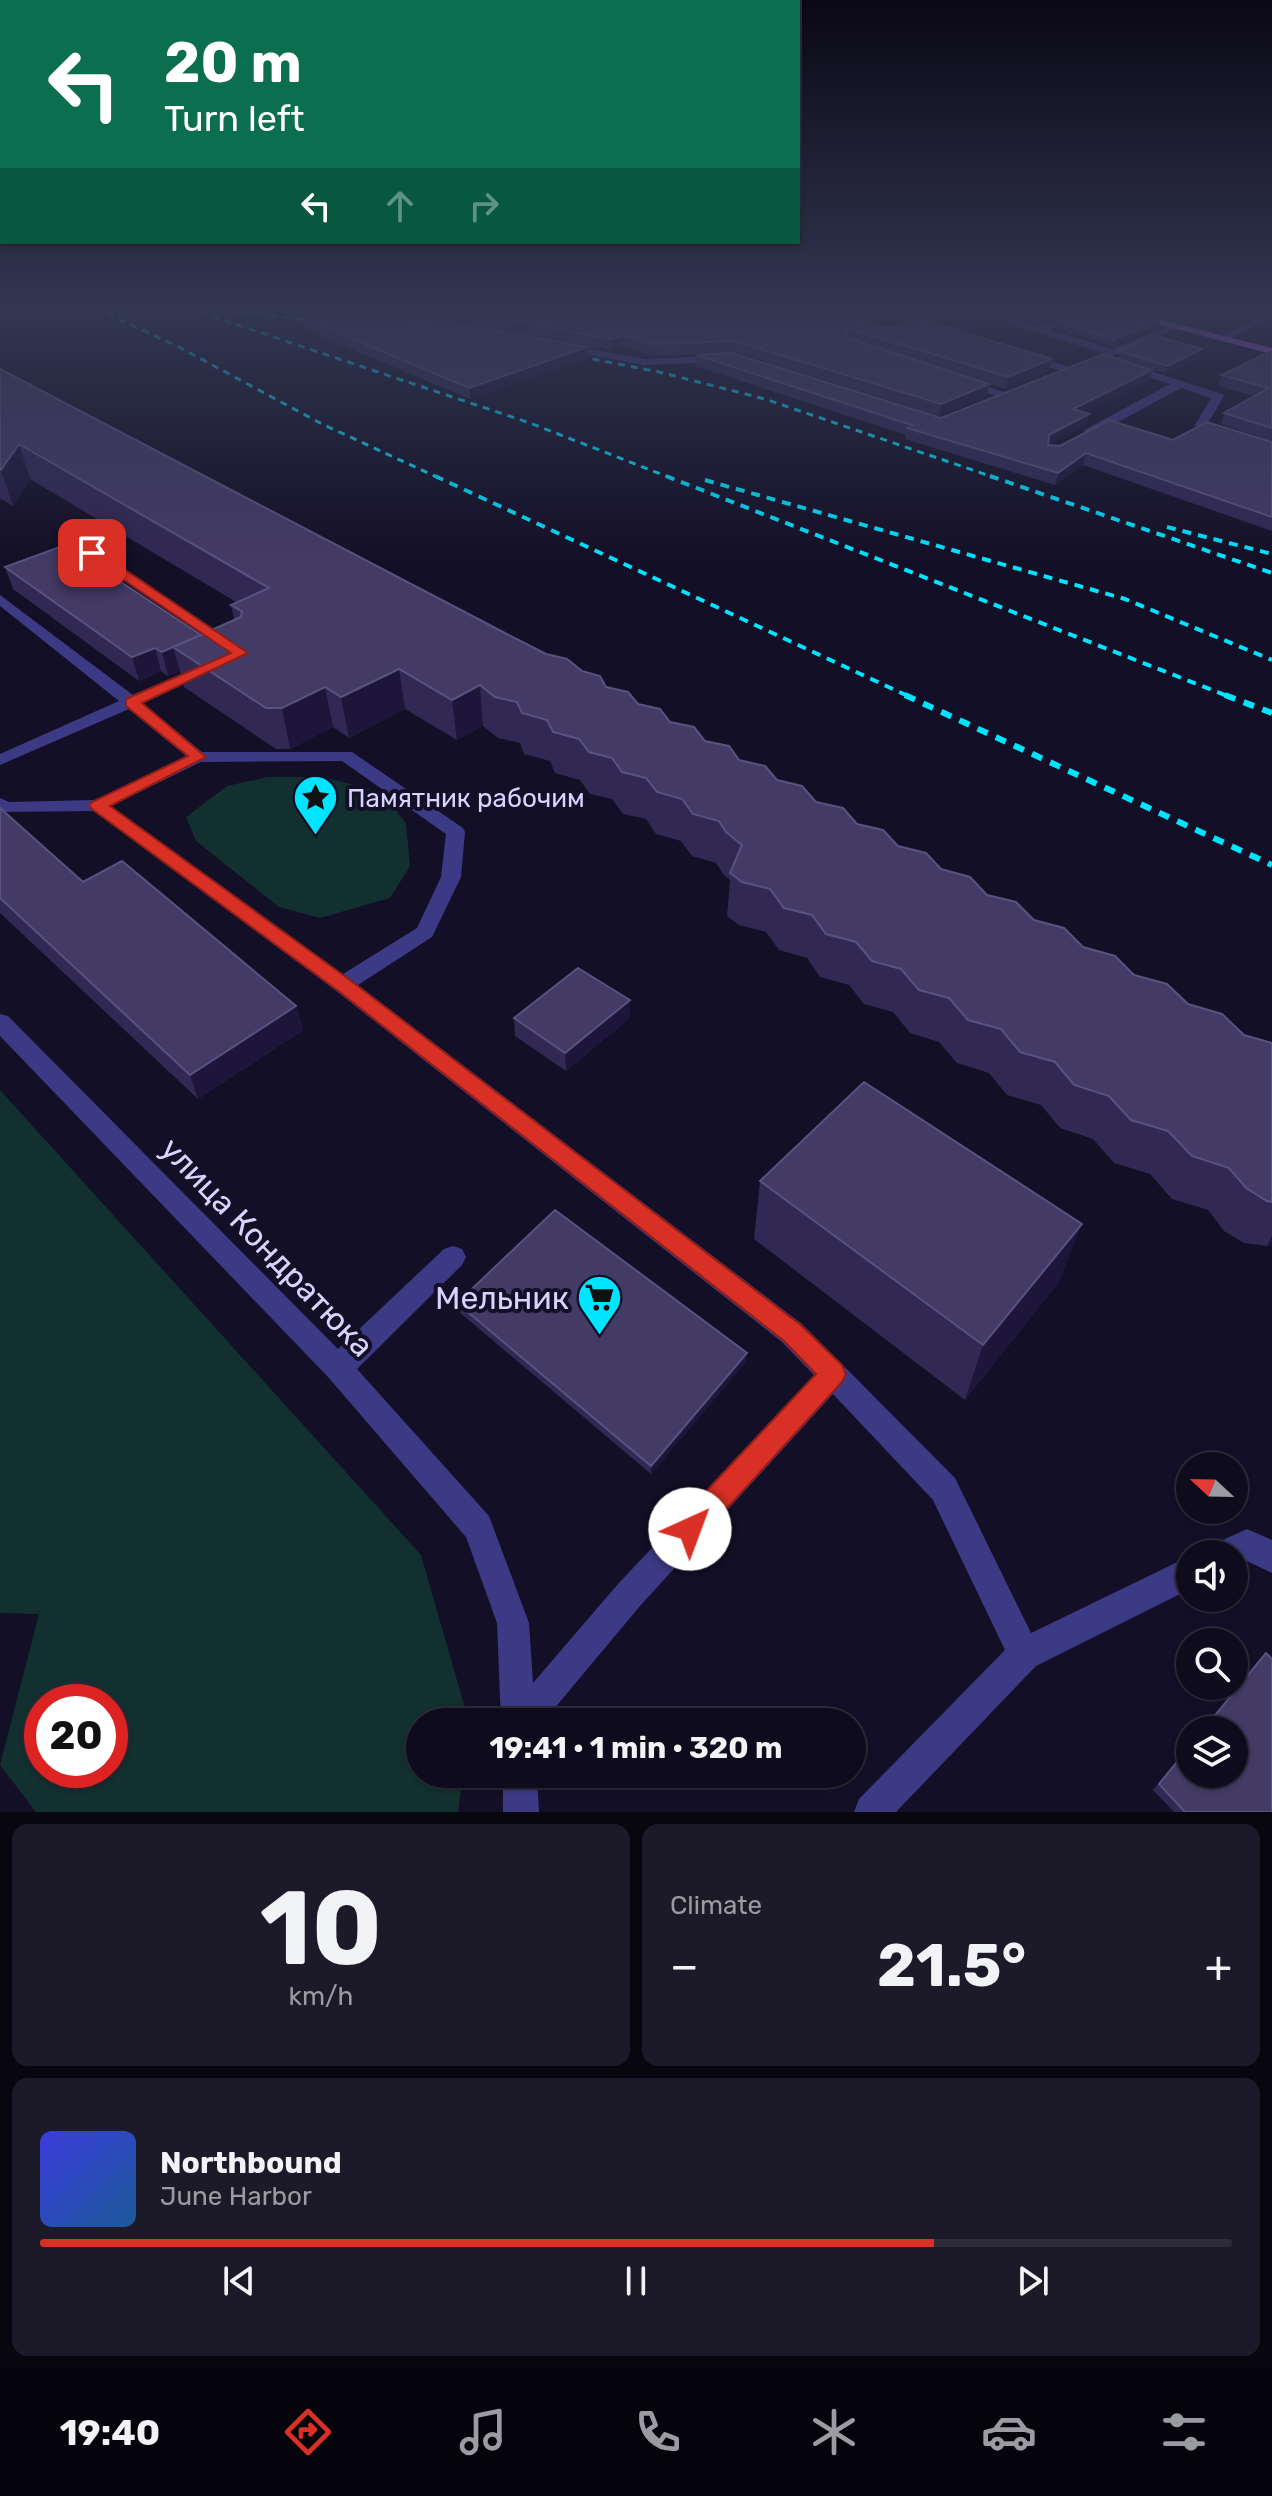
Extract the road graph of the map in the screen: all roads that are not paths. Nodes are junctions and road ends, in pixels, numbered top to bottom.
1 (995, 393) edge
2 (1015, 393) edge
3 (1163, 393) edge
4 (1207, 393) edge
5 (1006, 396) junction
6 (993, 402) edge
7 (1078, 438) edge
8 (1272, 448) edge
9 (92, 553) dead end
10 (0, 599) edge
11 (131, 702) junction
12 (198, 757) junction
13 (0, 760) edge
14 (0, 804) edge
15 (98, 805) junction
16 (343, 985) junction
17 (0, 1022) edge
18 (453, 1257) dead end
19 (338, 1368) junction
20 (833, 1374) junction
21 (1176, 1579) edge
22 (1024, 1654) junction
23 (519, 1708) edge
24 (532, 1708) edge
25 (520, 1788) edge
26 (521, 1812) edge
27 (872, 1812) edge

1 - 5 street
2 - 5 street
3 - 7 street
4 - 8 street
5 - 6 street
9 - 11 street
10 - 11 street
11 - 12 street
11 - 13 street
12 - 15 street
12 - 16 street
14 - 15 street
15 - 16 street
16 - 20 street
17 - 19 street, улица Кондратюка
18 - 19 street
19 - 23 street, улица Кондратюка
20 - 22 street
20 - 24 street
21 - 22 street
22 - 27 street
25 - 26 street

